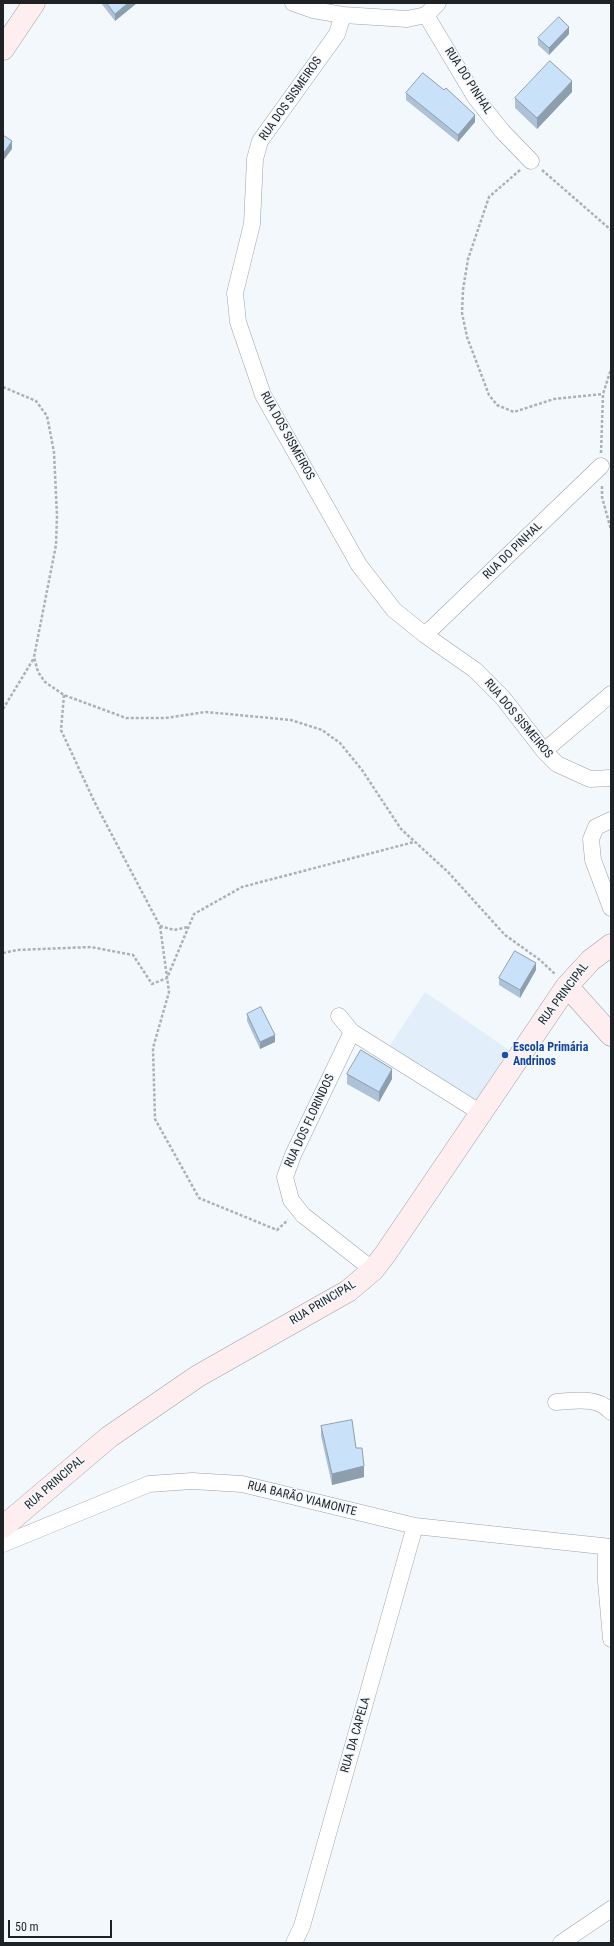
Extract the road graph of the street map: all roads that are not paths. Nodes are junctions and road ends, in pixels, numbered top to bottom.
1 (34, 3) edge
2 (292, 3) edge
3 (438, 3) edge
4 (343, 15) junction
5 (426, 15) junction
6 (3, 49) edge
7 (531, 161) road end
8 (601, 466) road end
9 (425, 636) junction
10 (611, 694) edge
11 (544, 751) junction
12 (611, 778) edge
13 (611, 820) edge
14 (611, 908) edge
15 (611, 945) edge
16 (567, 986) junction
17 (339, 1016) dead end
18 (352, 1032) junction
19 (611, 1035) edge
20 (481, 1113) junction
21 (372, 1270) junction
22 (556, 1402) dead end
23 (611, 1412) edge
24 (415, 1526) junction
25 (3, 1527) edge
26 (3, 1544) edge
27 (608, 1547) edge
28 (611, 1639) edge
29 (611, 1909) edge
30 (294, 1943) edge
31 (561, 1943) edge

1 - 6 main road
2 - 4 street
3 - 5 street
4 - 5 street
4 - 9 street, RUA DOS SISMEIROS
5 - 7 street, RUA DO PINHAL
8 - 9 street, RUA DO PINHAL
9 - 11 street, RUA DOS SISMEIROS
10 - 11 street
11 - 12 street, RUA DOS SISMEIROS
13 - 14 street
15 - 16 main road, RUA PRINCIPAL
16 - 19 main road
16 - 20 main road, RUA PRINCIPAL
17 - 18 street
18 - 20 street
18 - 21 street, RUA DOS FLORINDOS
20 - 21 main road, RUA PRINCIPAL
21 - 25 main road, RUA PRINCIPAL
22 - 23 street
24 - 26 street, RUA BARÃO VIAMONTE
24 - 27 street, RUA BARÃO VIAMONTE
24 - 30 street, RUA DA CAPELA
27 - 28 street
29 - 31 street

